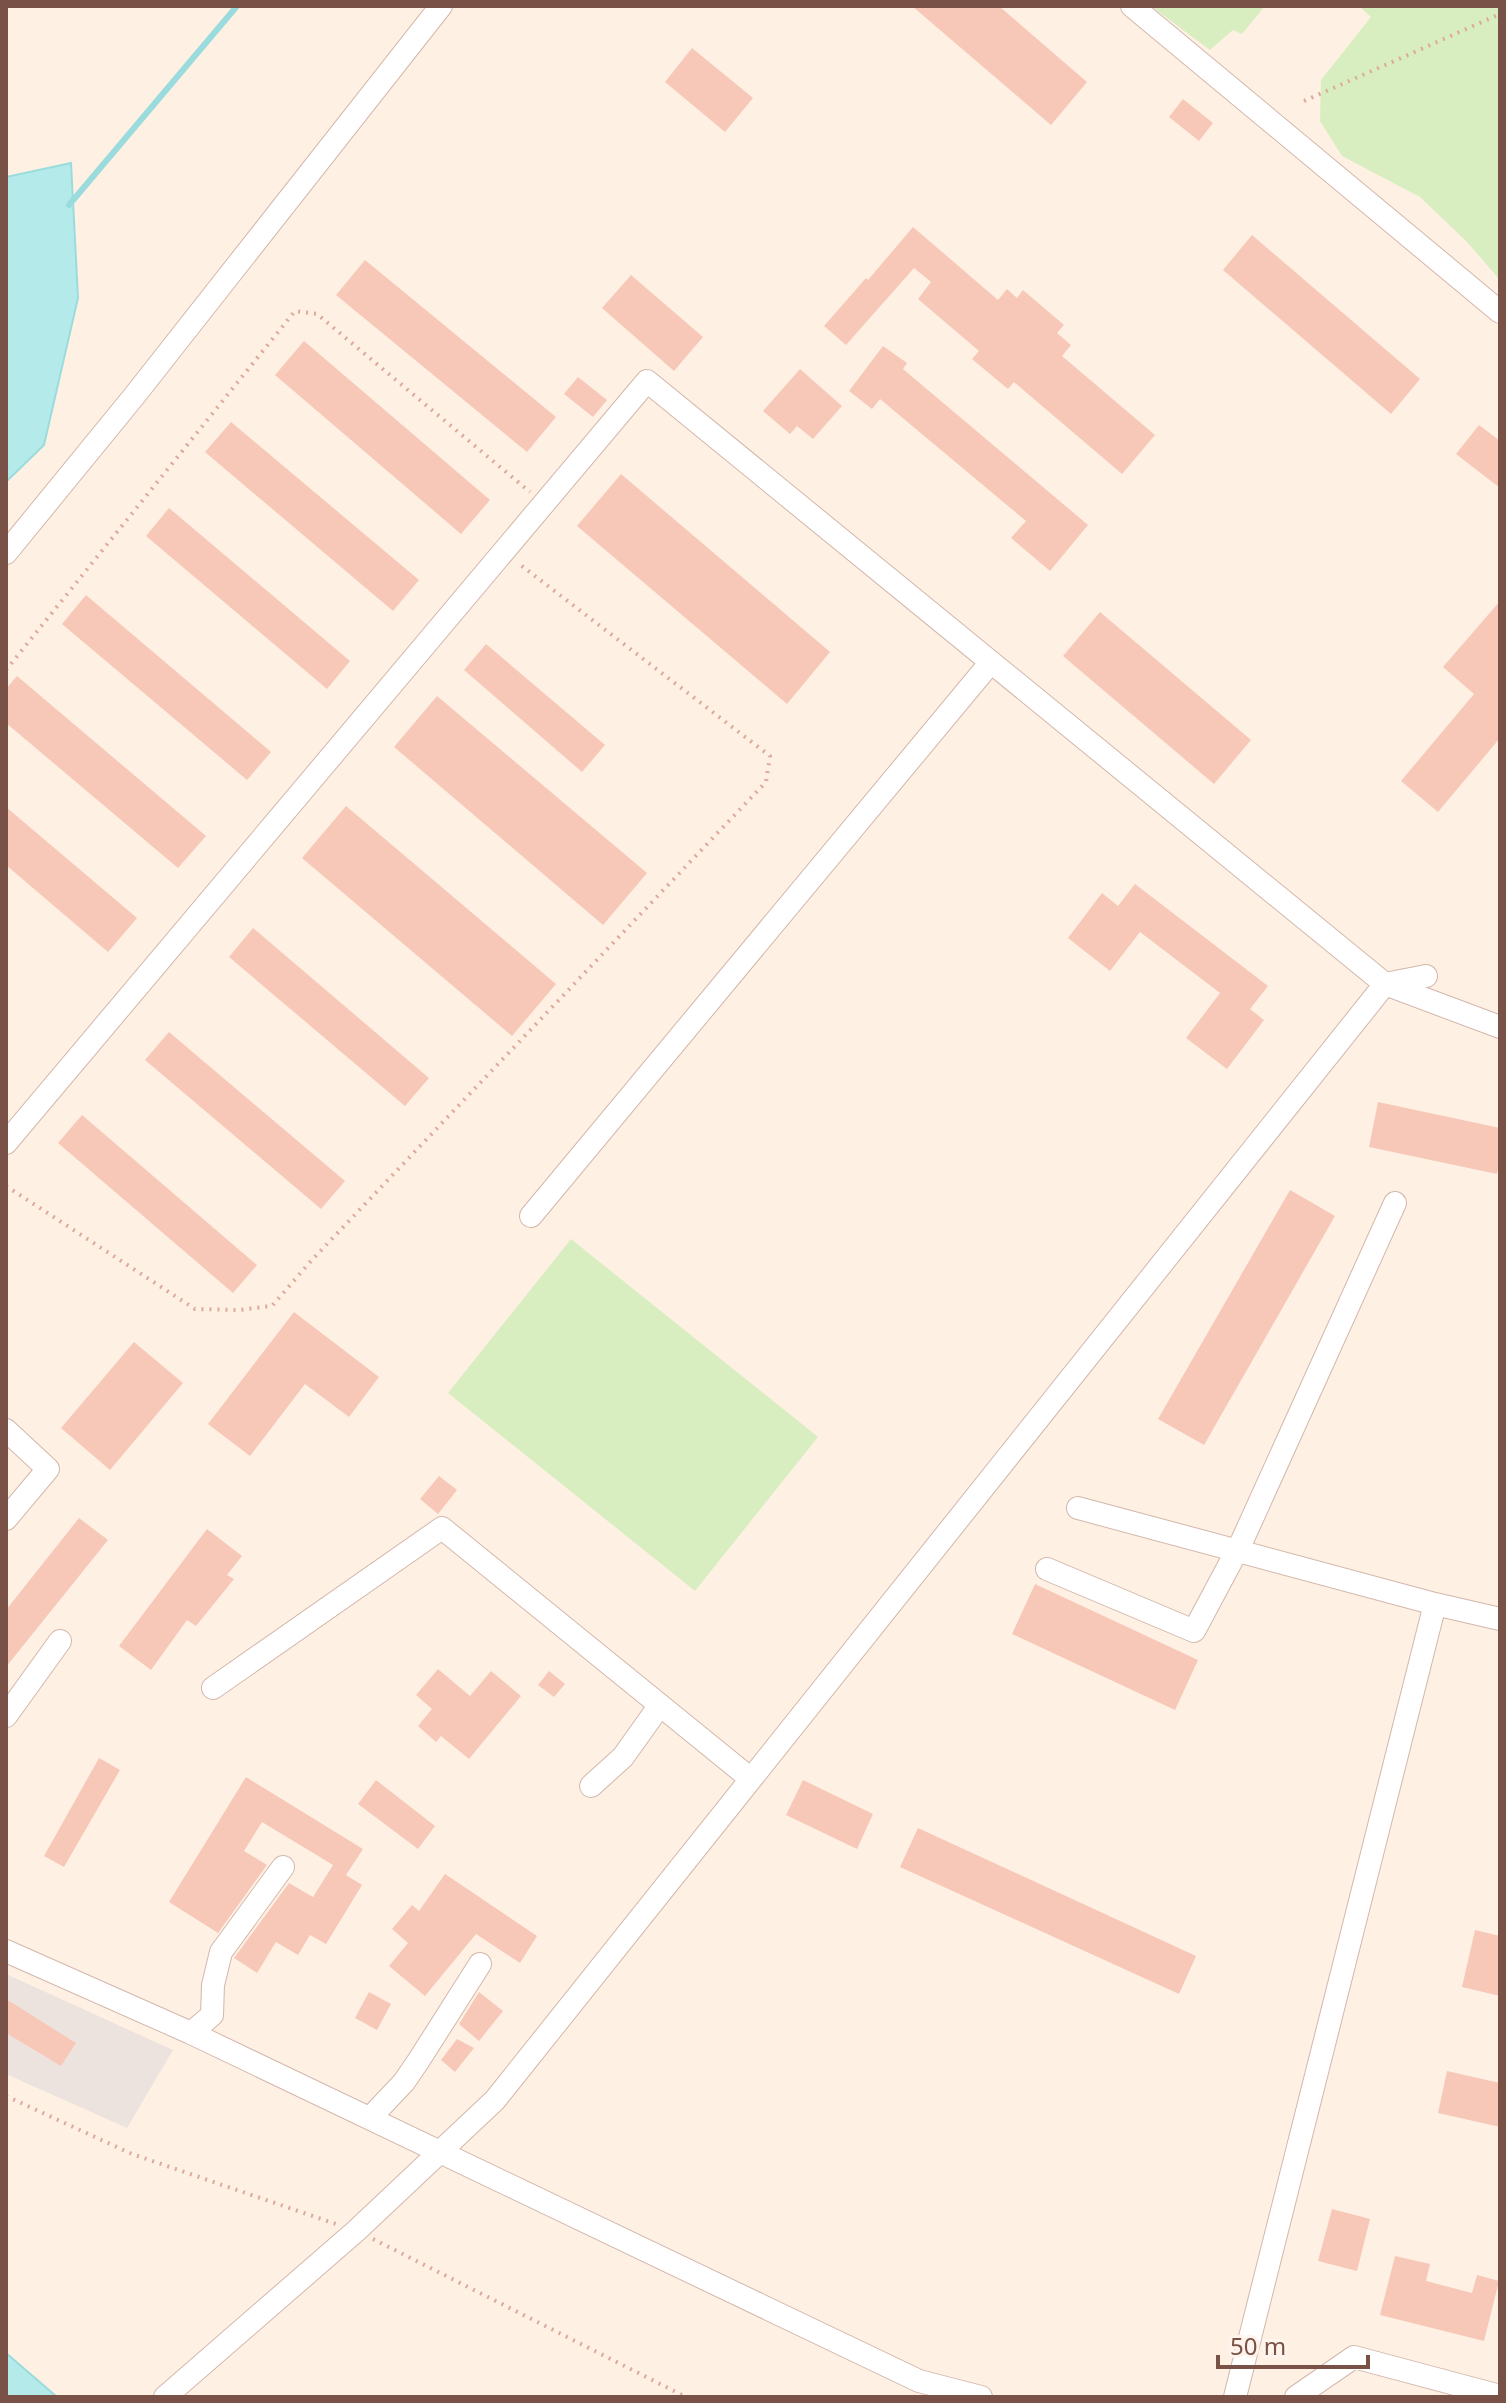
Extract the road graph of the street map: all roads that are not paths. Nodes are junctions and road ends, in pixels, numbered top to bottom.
1 (441, 6) edge
2 (1132, 6) edge
3 (1500, 312) edge
4 (6, 553) edge
5 (991, 662) junction
6 (1426, 976) dead end
7 (1385, 984) junction
8 (1500, 1027) edge
9 (6, 1143) edge
10 (1395, 1203) dead end
11 (531, 1216) dead end
12 (6, 1430) edge
13 (1078, 1508) dead end
14 (6, 1519) edge
15 (1237, 1551) junction
16 (1047, 1569) dead end
17 (1435, 1604) junction
18 (1500, 1619) edge
19 (60, 1641) dead end
20 (213, 1688) dead end
21 (660, 1705) junction
22 (6, 1716) edge
23 (751, 1779) junction
24 (591, 1786) dead end
25 (283, 1867) dead end
26 (6, 1951) edge
27 (480, 1964) dead end
28 (191, 2033) junction
29 (370, 2118) junction
30 (441, 2152) junction
31 (1500, 2396) edge
32 (165, 2397) edge
33 (981, 2397) edge
34 (1235, 2397) edge
35 (1296, 2397) edge

1 - 4 street
2 - 3 street
5 - 7 street
5 - 9 street
5 - 11 street
6 - 7 street
7 - 8 street
7 - 23 street
10 - 15 street
12 - 14 street
13 - 15 street
15 - 16 street
15 - 17 street
17 - 18 street
17 - 34 street
19 - 22 street
20 - 21 street
21 - 23 street
21 - 24 street
23 - 30 street
25 - 28 street
26 - 28 street
27 - 29 street
28 - 29 street
29 - 30 street
30 - 32 street
30 - 33 street
31 - 35 street

